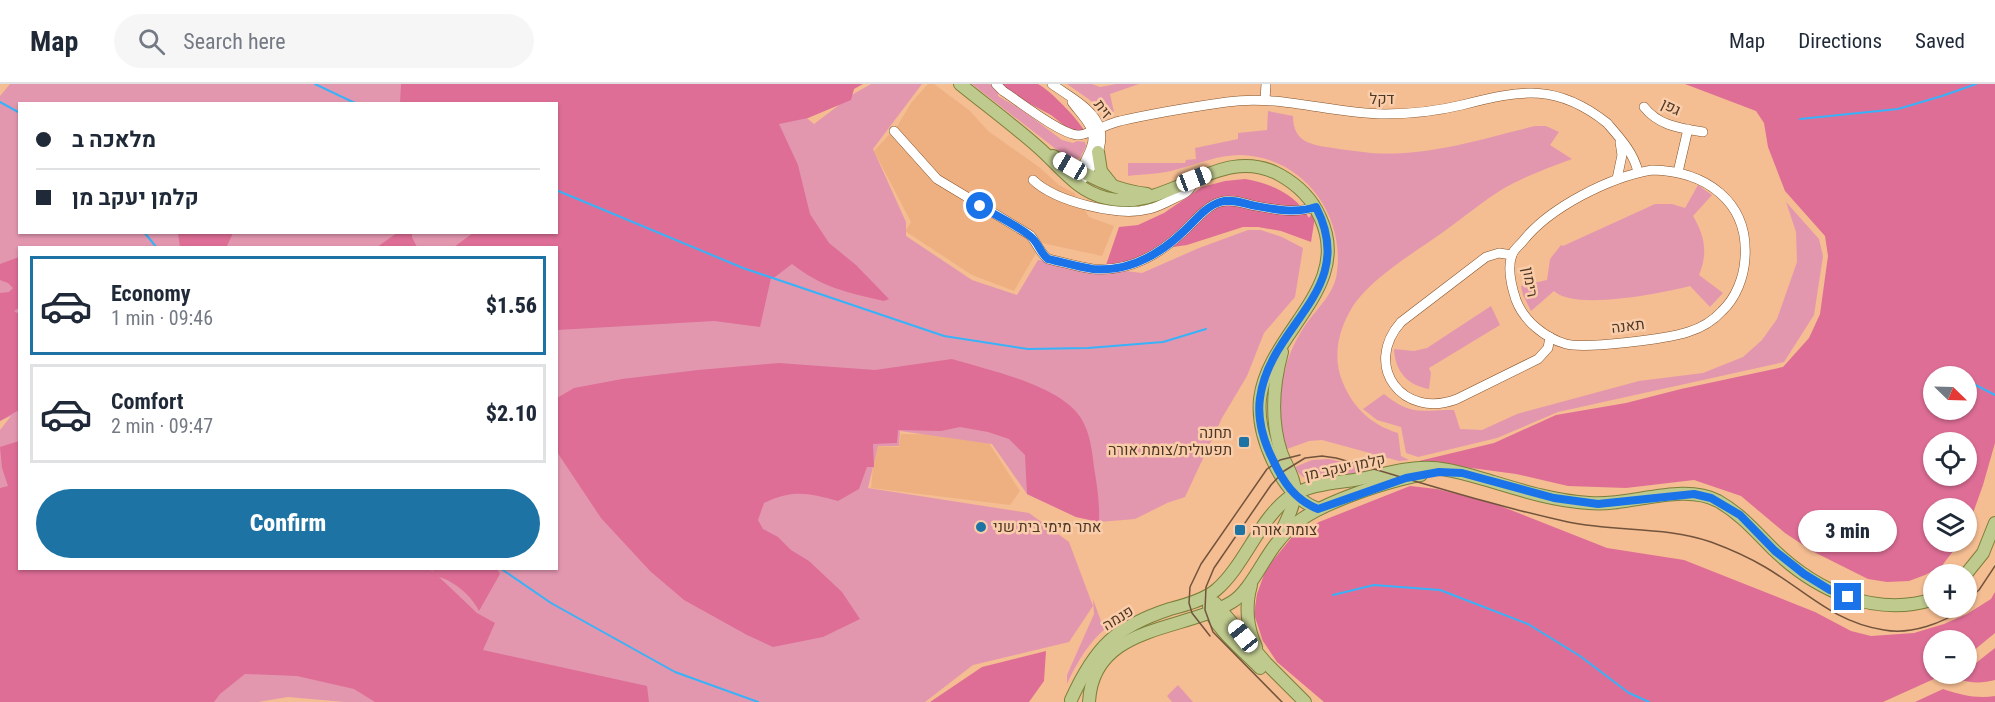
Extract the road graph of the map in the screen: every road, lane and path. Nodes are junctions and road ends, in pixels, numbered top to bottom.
1 (960, 84) edge
2 (996, 84) edge
3 (1052, 84) edge
4 (1266, 84) edge
5 (1265, 100) junction
6 (1644, 107) dead end
7 (1096, 129) junction
8 (1688, 129) junction
9 (894, 131) dead end
10 (1703, 132) dead end
11 (1619, 137) junction
12 (1098, 152) junction
13 (1638, 172) junction
14 (1677, 172) junction
15 (1082, 177) junction
16 (1194, 179) junction
17 (1617, 179) junction
18 (1033, 180) dead end
19 (1115, 188) junction
20 (1157, 195) junction
21 (1316, 207) junction
22 (1512, 255) junction
23 (1550, 337) junction
24 (1462, 473) junction
25 (1295, 494) junction
26 (1318, 509) junction
27 (1995, 523) edge
28 (1274, 546) junction
29 (1974, 564) edge
30 (1257, 572) junction
31 (1209, 596) junction
32 (1923, 601) edge
33 (1215, 610) junction
34 (1266, 663) junction
35 (1068, 701) edge
36 (1087, 702) edge
37 (1294, 702) edge
38 (1305, 702) edge

1 - 15 main road
2 - 7 street, דקל
3 - 7 street, זית
4 - 5 street
5 - 7 street, דקל
5 - 11 street, דקל
6 - 8 street, גפן
7 - 12 street, זית
7 - 15 street, זית
8 - 10 street, גפן
8 - 14 street, גפן
9 - 21 street
11 - 13 street, דקל
11 - 17 street
12 - 15 street, זית
12 - 19 main road
13 - 14 street, תאנה
13 - 17 street, תאנה
14 - 23 street, תאנה
15 - 19 main road
15 - 20 main road
16 - 18 street
16 - 20 main road
16 - 21 main road
17 - 22 street, תאנה
19 - 20 main road
21 - 25 main road
22 - 23 street, רימון
22 - 23 street
24 - 25 main road, קלמן יעקב מן
24 - 26 main road, קלמן יעקב מן
24 - 32 main road, קלמן יעקב מן
25 - 26 main road
25 - 28 main road
25 - 31 main road, קלמן יעקב מן
26 - 28 main road, קלמן יעקב מן
27 - 29 main road
28 - 30 main road, קלמן יעקב מן
30 - 33 main road, קלמן יעקב מן
30 - 34 main road
31 - 33 main road
31 - 35 main road, פנמה
33 - 34 main road
33 - 36 main road, פנמה
33 - 37 main road
34 - 38 main road
35 - 36 main road

